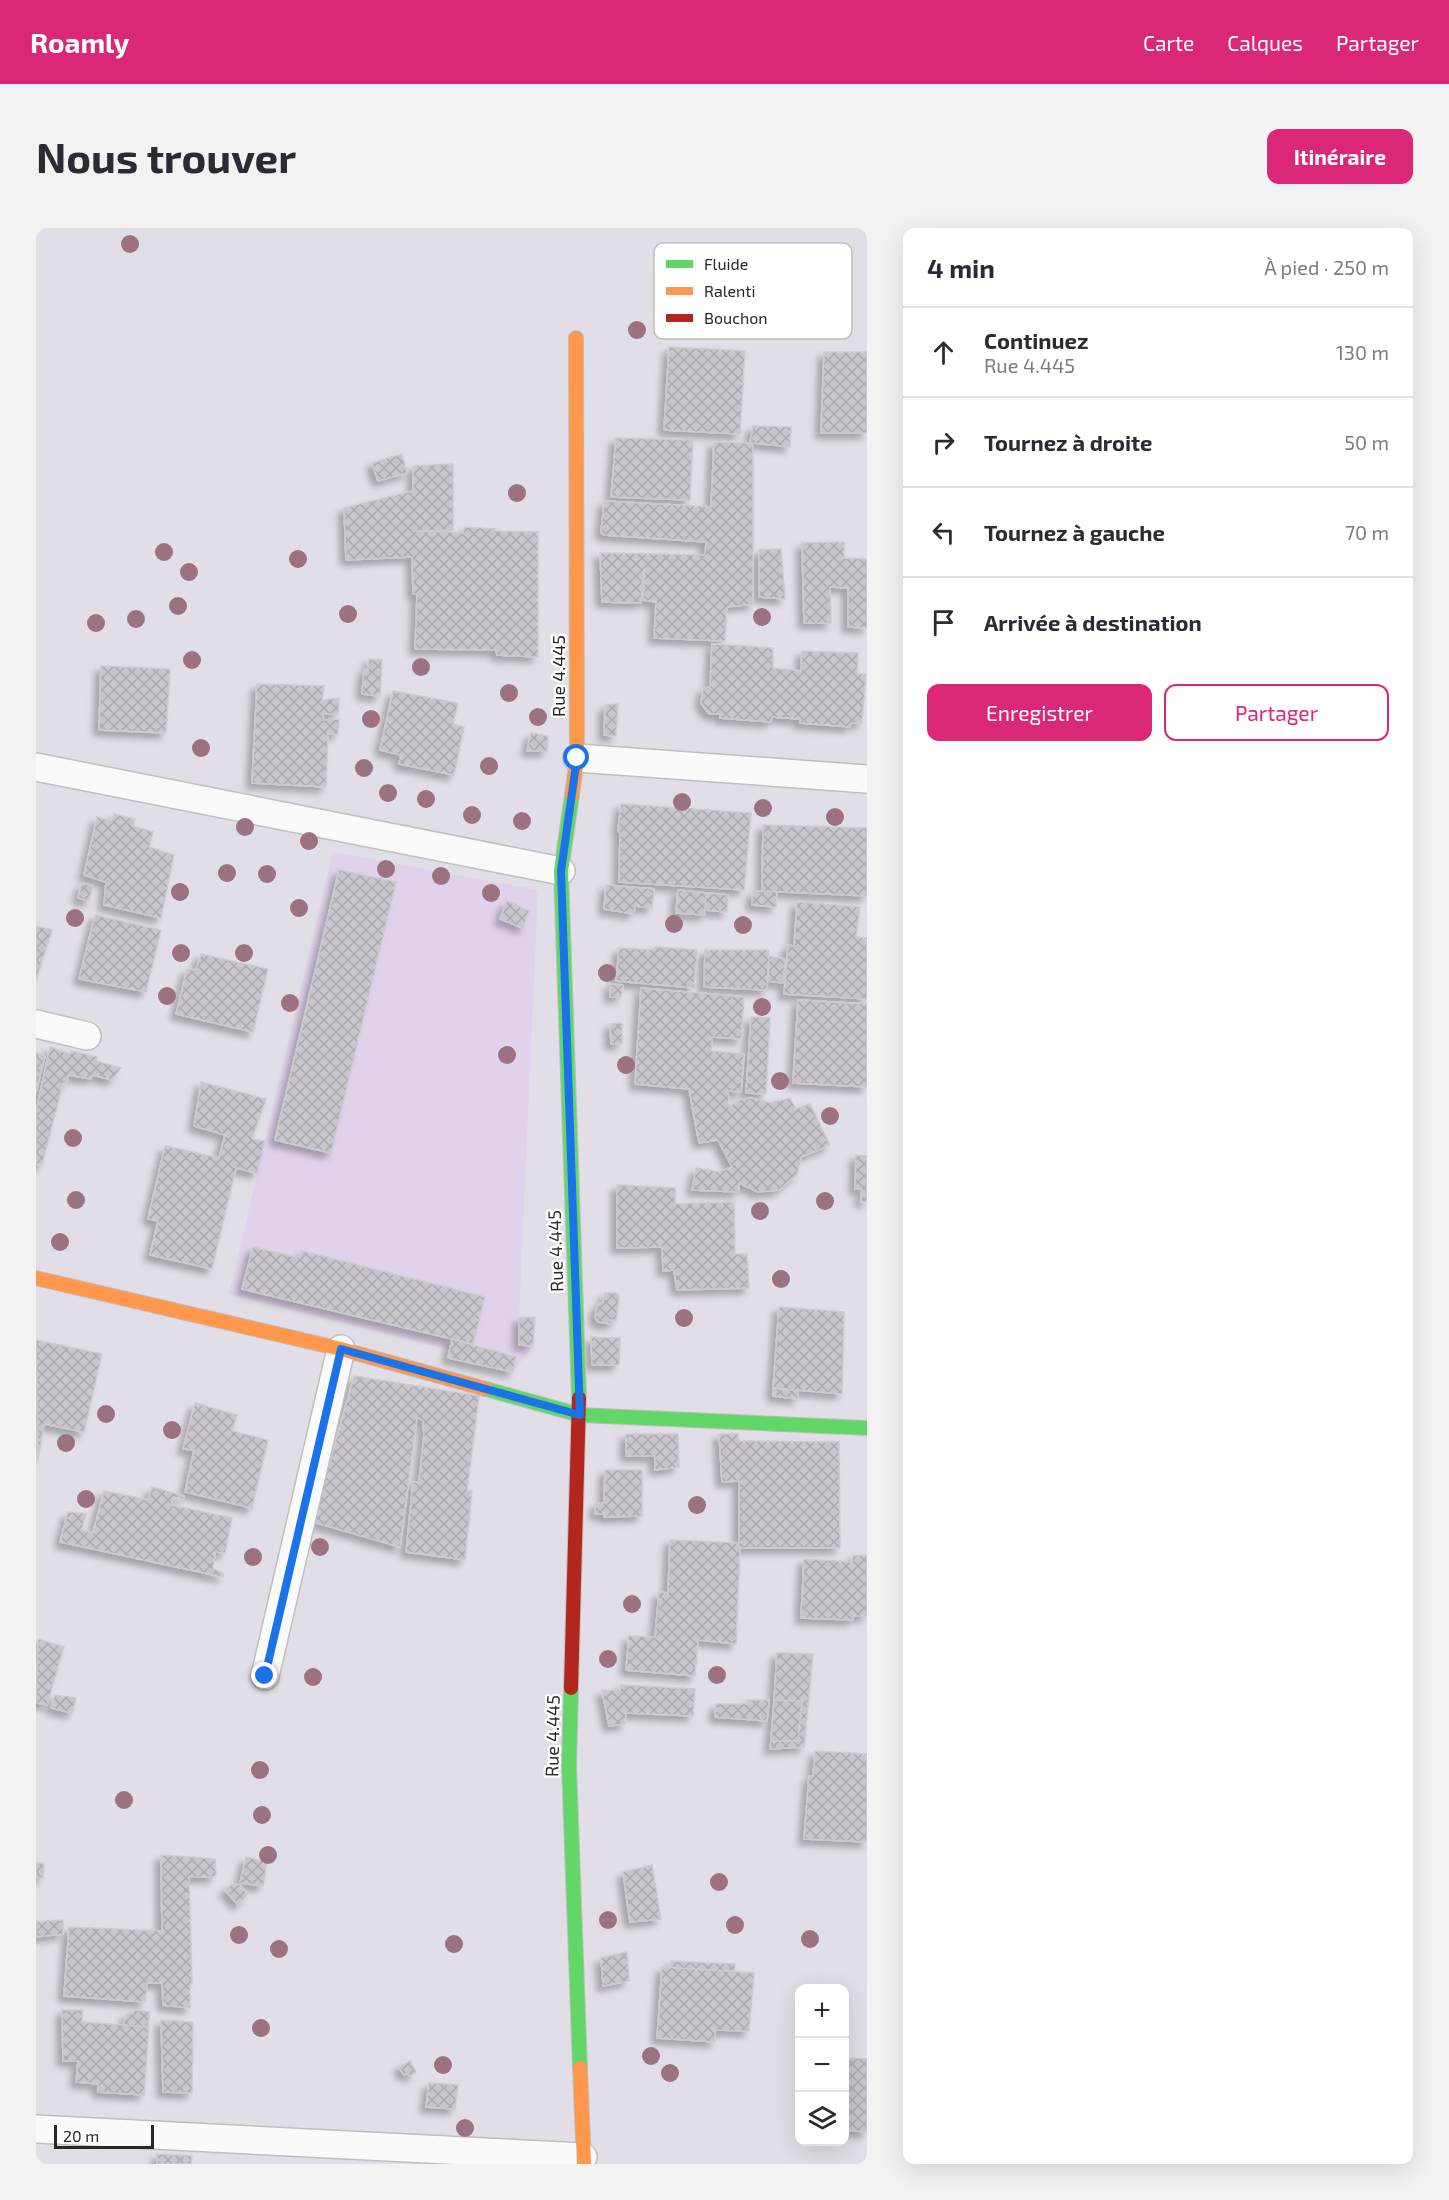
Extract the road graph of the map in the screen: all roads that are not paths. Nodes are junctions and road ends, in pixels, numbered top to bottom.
1 (576, 338) dead end
2 (577, 758) junction
3 (36, 767) edge
4 (867, 779) edge
5 (561, 871) junction
6 (36, 1024) edge
7 (87, 1036) dead end
8 (36, 1278) edge
9 (341, 1349) junction
10 (580, 1415) junction
11 (867, 1428) edge
12 (265, 1676) dead end
13 (36, 2129) edge
14 (294, 2153) edge
15 (583, 2161) edge

1 - 2 street, Rue 4.445
2 - 4 street
2 - 5 street, Rue 4.445
3 - 5 street
5 - 10 street, Rue 4.445
6 - 7 street
8 - 9 street
9 - 10 street
9 - 12 street
10 - 11 street
10 - 15 street, Rue 4.445
13 - 14 street
14 - 15 street

